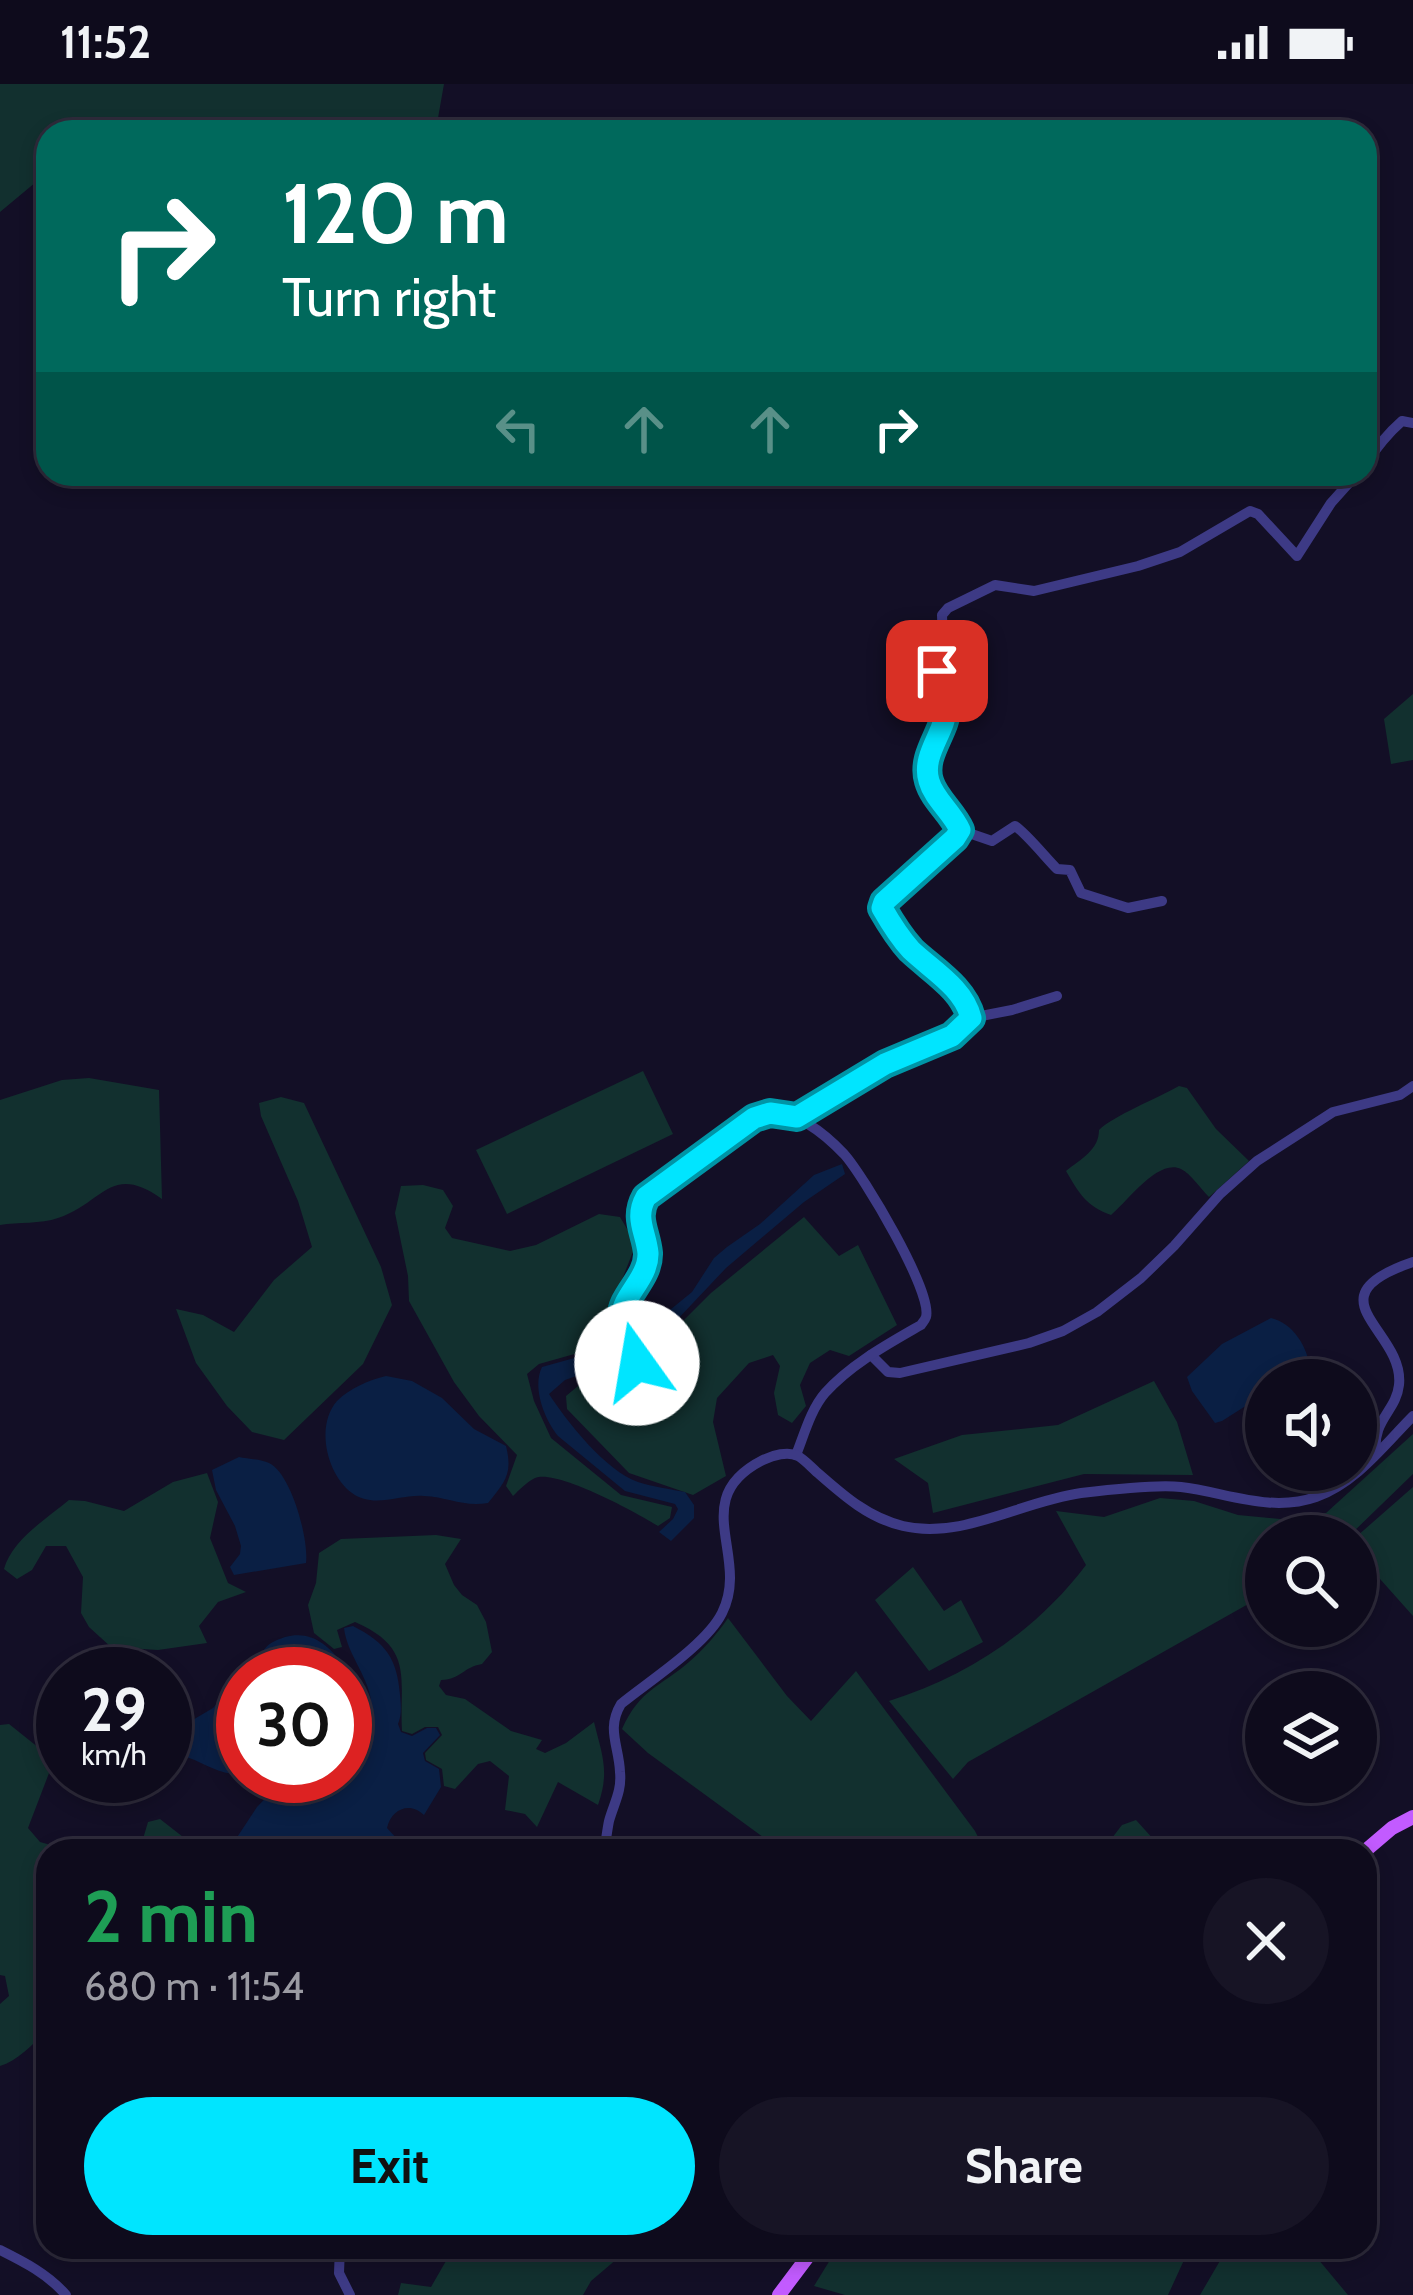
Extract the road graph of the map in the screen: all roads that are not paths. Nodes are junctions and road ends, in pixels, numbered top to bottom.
1 (1413, 424) edge
2 (1377, 446) edge
3 (1346, 486) edge
4 (960, 830) junction
5 (1162, 901) dead end
6 (1057, 996) dead end
7 (971, 1018) junction
8 (1412, 1088) edge
9 (797, 1117) junction
10 (1413, 1262) edge
11 (871, 1355) junction
12 (637, 1363) dead end
13 (1413, 1416) edge
14 (1377, 1431) edge
15 (1377, 1453) edge
16 (796, 1455) junction
17 (1326, 1491) edge
18 (1413, 1816) edge
19 (606, 1839) edge
20 (1377, 1841) edge
21 (0, 2250) edge
22 (340, 2259) edge
23 (806, 2259) edge
24 (66, 2295) edge
25 (350, 2295) edge
26 (779, 2295) edge

1 - 2 street
3 - 4 street
4 - 5 street
4 - 7 street
6 - 7 street
7 - 9 street
8 - 11 street
9 - 11 street
9 - 12 street
10 - 14 street
11 - 16 street
13 - 15 street
16 - 17 street
16 - 19 street
18 - 20 main road
21 - 24 street
22 - 25 street
23 - 26 main road

